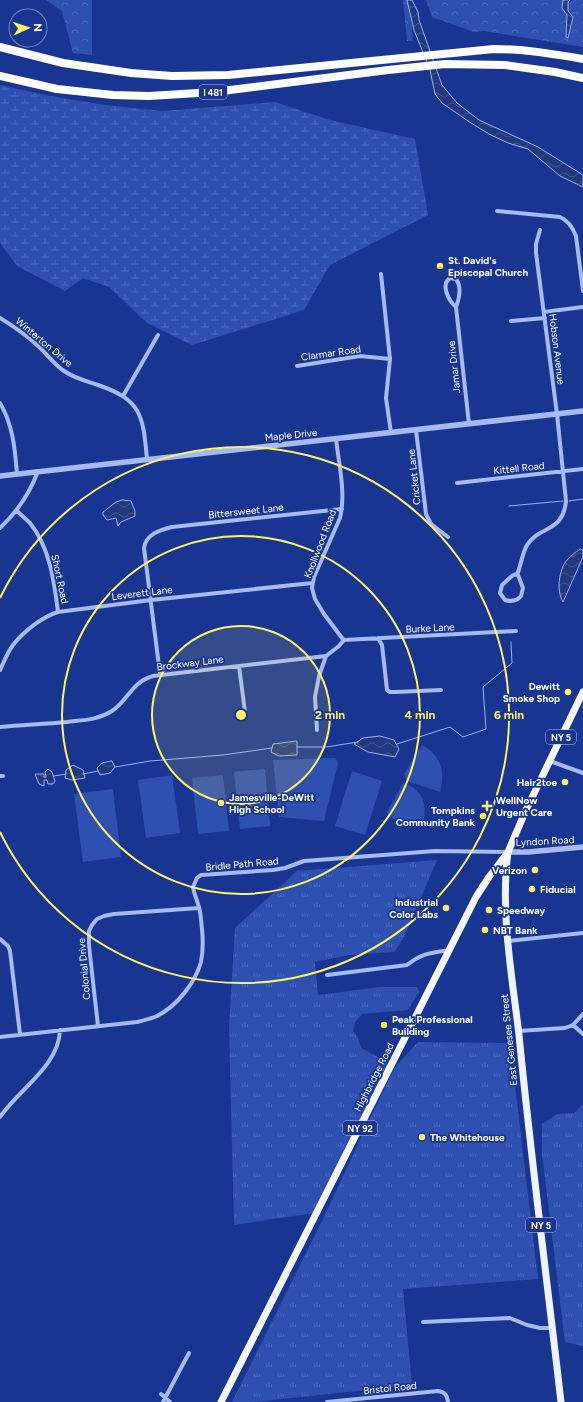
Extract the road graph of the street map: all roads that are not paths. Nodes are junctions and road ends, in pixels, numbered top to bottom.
1 (0, 47) edge
2 (583, 60) edge
3 (555, 72) junction
4 (0, 76) edge
5 (583, 78) edge
6 (583, 83) edge
7 (497, 212) dead end
8 (540, 230) dead end
9 (581, 267) edge
10 (381, 274) dead end
11 (583, 291) edge
12 (456, 307) junction
13 (583, 307) edge
14 (544, 312) junction
15 (0, 318) edge
16 (545, 318) junction
17 (511, 321) dead end
18 (158, 335) dead end
19 (390, 359) junction
20 (297, 366) dead end
21 (123, 396) junction
22 (0, 403) edge
23 (583, 411) edge
24 (557, 414) junction
25 (469, 424) junction
26 (416, 430) junction
27 (391, 433) junction
28 (336, 439) junction
29 (147, 459) junction
30 (583, 469) edge
31 (38, 471) junction
32 (564, 471) junction
33 (17, 474) junction
34 (0, 476) edge
35 (457, 483) dead end
36 (342, 509) junction
37 (17, 511) junction
38 (0, 528) edge
39 (448, 537) dead end
40 (517, 574) junction
41 (312, 583) junction
42 (151, 600) junction
43 (58, 612) junction
44 (516, 631) dead end
45 (378, 638) junction
46 (344, 640) junction
47 (326, 656) junction
48 (239, 666) junction
49 (0, 670) edge
50 (160, 674) junction
51 (441, 690) dead end
52 (583, 692) edge
53 (245, 712) dead end
54 (0, 727) edge
55 (317, 730) dead end
56 (550, 761) junction
57 (583, 773) edge
58 (583, 847) edge
59 (508, 852) junction
60 (199, 908) junction
61 (583, 933) edge
62 (0, 939) edge
63 (508, 942) junction
64 (449, 950) junction
65 (327, 975) dead end
66 (583, 1014) edge
67 (573, 1025) junction
68 (98, 1026) junction
69 (60, 1030) junction
70 (518, 1030) junction
71 (20, 1034) junction
72 (583, 1034) edge
73 (0, 1037) edge
74 (0, 1117) edge
75 (422, 1322) dead end
76 (552, 1328) junction
77 (189, 1353) dead end
78 (161, 1394) dead end
79 (164, 1400) edge
80 (170, 1402) edge
81 (221, 1402) edge
82 (327, 1402) edge
83 (448, 1402) edge
84 (561, 1402) edge

1 - 2 highway, I 481
3 - 4 highway, I 481
3 - 5 highway, I 481
3 - 6 highway
7 - 9 street
8 - 14 street, Hobson Avenue
9 - 11 street
10 - 19 street
12 - 12 street, Jamar Drive
12 - 25 street, Jamar Drive
13 - 14 street
14 - 16 street, Hobson Avenue
15 - 21 street, Winterton Drive
16 - 17 street
16 - 24 street, Hobson Avenue
18 - 21 street
19 - 20 street, Clarmar Road
19 - 27 street
21 - 29 street, Winterton Drive
22 - 33 street
23 - 24 street, Maple Drive
24 - 25 street, Maple Drive
24 - 32 street, Hobson Avenue
25 - 26 street, Maple Drive
26 - 27 street, Maple Drive
26 - 39 street, Cricket Lane
27 - 28 street, Maple Drive
28 - 29 street, Maple Drive
28 - 36 street, Knollwood Road
29 - 31 street, Maple Drive
30 - 32 street, Kittell Road
31 - 33 street, Maple Drive
31 - 37 street
32 - 35 street, Kittell Road
32 - 40 street, Hobson Avenue
33 - 34 street, Maple Drive
36 - 41 street, Knollwood Road
36 - 42 street, Bittersweet Lane
37 - 38 street
37 - 43 street, Short Road
40 - 40 street
41 - 42 street, Leverett Lane
41 - 46 street, Knollwood Road
42 - 43 street, Leverett Lane
42 - 50 street
43 - 49 street, Leverett Lane
44 - 45 street, Burke Lane
45 - 46 street, Burke Lane
45 - 51 street
46 - 47 street
47 - 48 street, Brockway Lane
47 - 55 street
48 - 50 street, Brockway Lane
48 - 53 street
50 - 54 street, Brockway Lane
52 - 56 highway, East Genesee Street / NY 5
56 - 57 street
56 - 59 highway, East Genesee Street / NY 5
58 - 59 street, Lyndon Road
59 - 60 street, Bridle Path Road
59 - 63 main road, East Genesee Street / NY 5
59 - 64 highway, Highbridge Road / NY 92
60 - 68 street, Bridle Path Road
60 - 68 street, Colonial Drive
61 - 63 street
62 - 71 street
63 - 70 main road, East Genesee Street / NY 5
64 - 65 street
64 - 81 highway, Highbridge Road / NY 92
66 - 67 street
67 - 70 street
67 - 72 street
68 - 69 street, Bridle Path Road
69 - 71 street, Bridle Path Road
69 - 74 street
70 - 76 main road, East Genesee Street / NY 5
71 - 73 street, Bridle Path Road
75 - 76 street
76 - 84 main road, East Genesee Street / NY 5
77 - 79 street
78 - 79 street
79 - 80 street
82 - 83 street, Bristol Road

